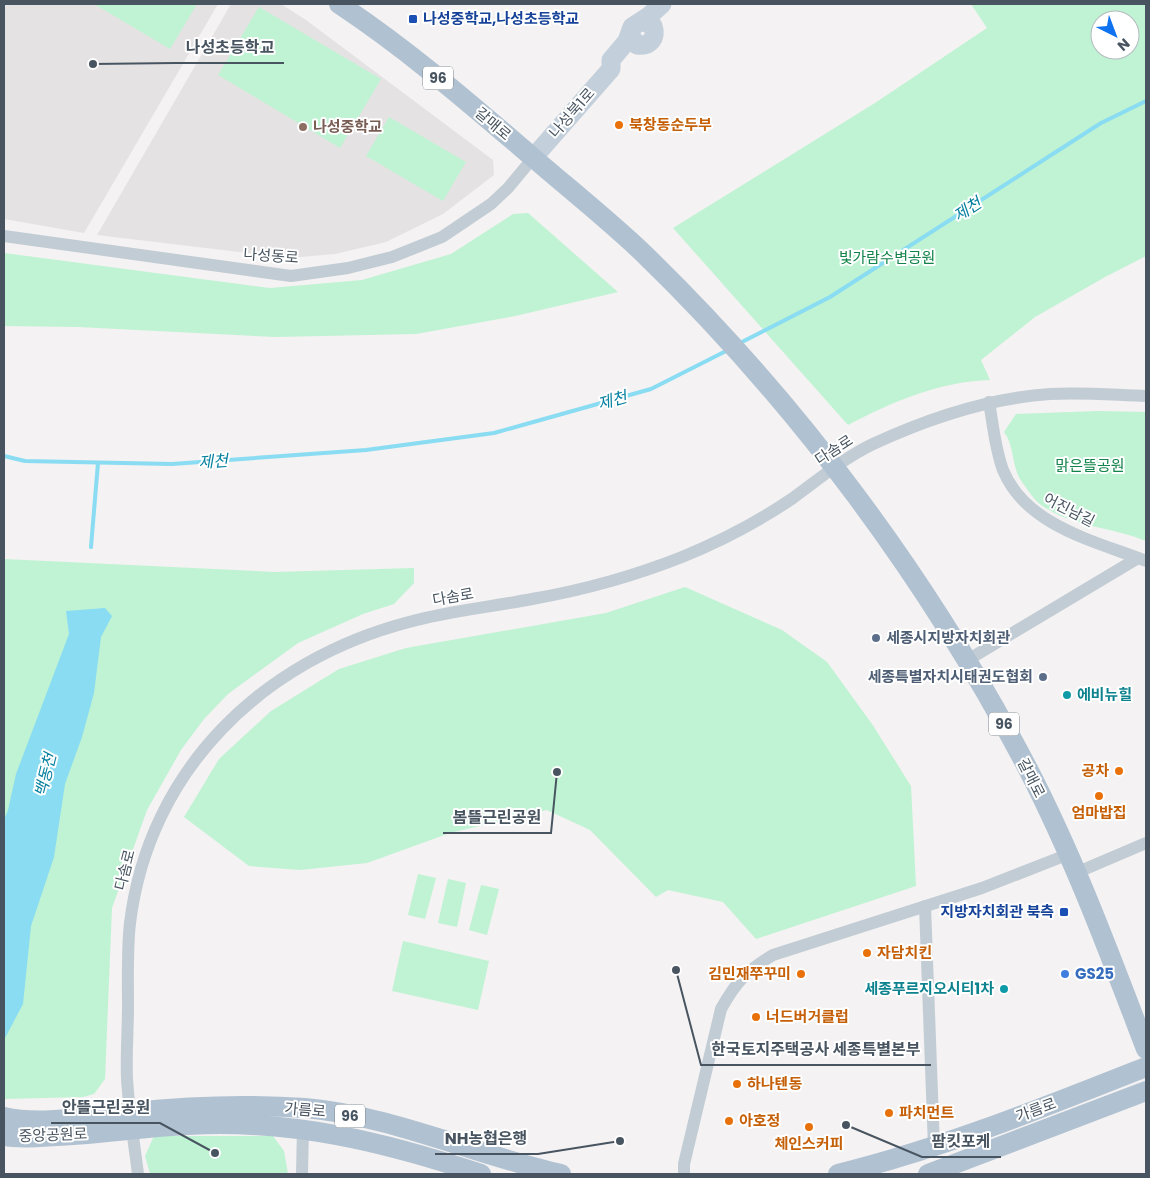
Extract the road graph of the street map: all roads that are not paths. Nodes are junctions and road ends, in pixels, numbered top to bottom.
1 (339, 4) edge
2 (662, 4) edge
3 (673, 4) edge
4 (648, 25) junction
5 (533, 158) junction
6 (4, 236) edge
7 (1146, 396) edge
8 (989, 402) junction
9 (835, 466) junction
10 (1142, 560) edge
11 (966, 661) junction
12 (1146, 844) edge
13 (1069, 854) junction
14 (1078, 872) junction
15 (925, 906) junction
16 (1146, 1049) edge
17 (1146, 1067) edge
18 (1146, 1091) edge
19 (4, 1117) edge
20 (132, 1121) junction
21 (303, 1128) junction
22 (4, 1136) edge
23 (934, 1146) junction
24 (138, 1174) edge
25 (302, 1174) edge
26 (481, 1174) edge
27 (562, 1174) edge
28 (684, 1174) edge
29 (838, 1174) edge
30 (928, 1174) edge

1 - 5 main road, 갈매로 / 96
2 - 4 street
3 - 4 street
4 - 5 street, 나성북1로
5 - 6 street, 나성동로
5 - 9 main road, 갈매로 / 96
7 - 8 street, 다솜로
8 - 9 street, 다솜로
8 - 10 street, 어진남길
9 - 11 main road, 갈매로 / 96
9 - 20 street, 다솜로
10 - 11 street
11 - 13 main road, 갈매로 / 96
12 - 14 street
13 - 14 main road, 갈매로 / 96
13 - 15 street
14 - 16 main road, 갈매로 / 96
15 - 23 street
15 - 28 street
17 - 23 main road, 가름로
18 - 30 main road, 가름로
19 - 20 main road, 중앙공원로 / 96
20 - 21 main road, 가름로 / 96
20 - 22 main road, 중앙공원로 / 96
20 - 24 street, 다솜로
20 - 27 main road, 가름로 / 96
21 - 25 street
21 - 26 main road, 가름로 / 96
23 - 29 main road, 가름로

